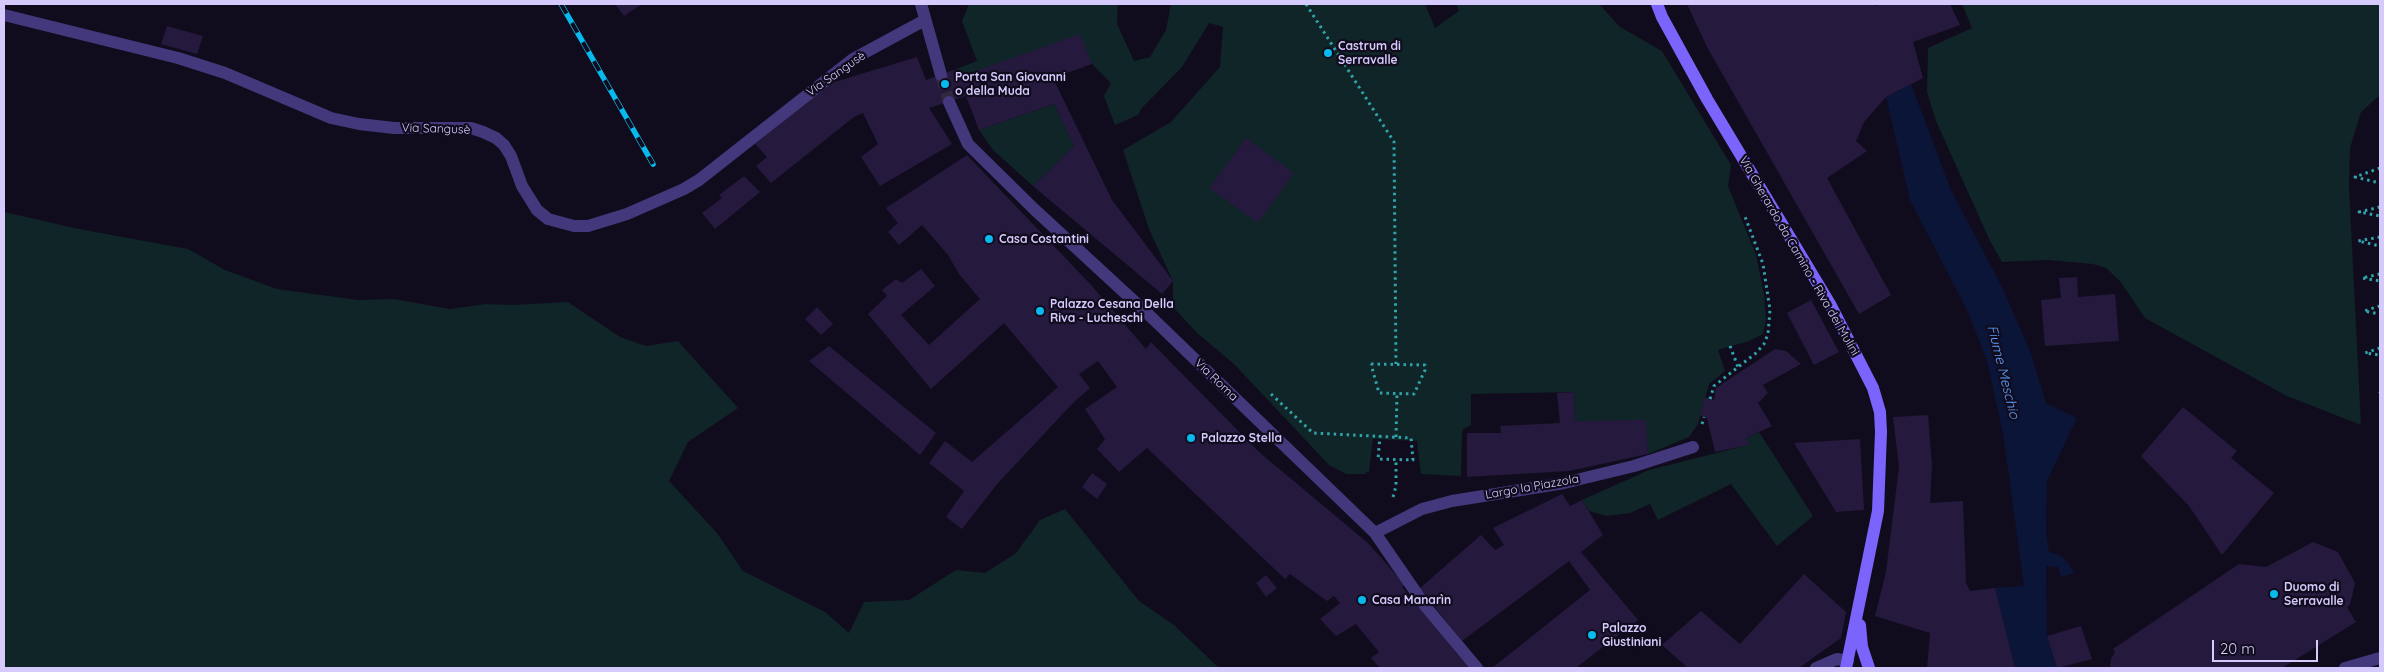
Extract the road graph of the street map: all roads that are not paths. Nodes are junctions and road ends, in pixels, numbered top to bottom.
1 (921, 4) edge
2 (1657, 4) edge
3 (4, 15) edge
4 (925, 20) junction
5 (941, 75) tunnel mouth
6 (949, 102) tunnel mouth
7 (1693, 447) dead end
8 (1375, 533) junction
9 (1859, 613) junction
10 (2380, 658) edge
11 (1847, 665) edge
12 (1477, 668) edge
13 (1816, 668) edge
14 (1869, 668) edge
15 (2345, 668) edge

1 - 4 street
2 - 9 street, Via Gherardo da Camino - Riva dei Mulini
3 - 4 street, Via Sangusè
4 - 5 street
6 - 8 street, Via Roma
7 - 8 street, Largo la Piazzola
8 - 12 street, Via Roma
9 - 11 street
9 - 14 street
10 - 15 street
11 - 13 street

